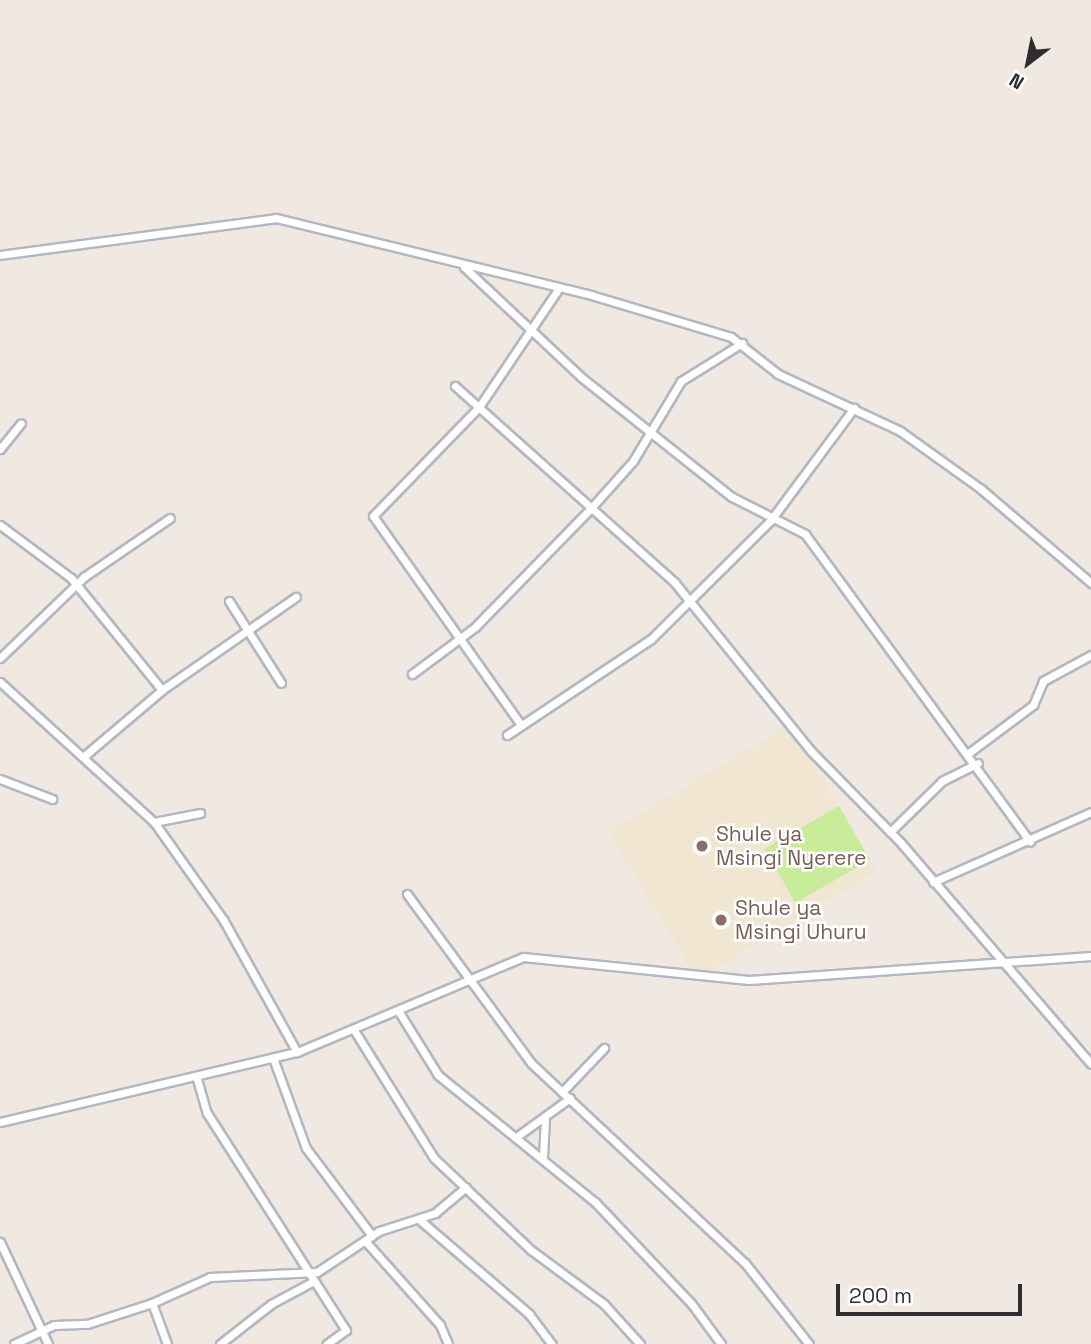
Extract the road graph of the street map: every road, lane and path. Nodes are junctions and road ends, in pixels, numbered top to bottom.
1 (0, 255) edge
2 (462, 265) junction
3 (559, 288) junction
4 (533, 332) junction
5 (742, 343) junction
6 (455, 386) dead end
7 (479, 407) junction
8 (854, 408) junction
9 (21, 423) dead end
10 (651, 432) junction
11 (0, 449) edge
12 (592, 508) junction
13 (170, 518) dead end
14 (770, 521) junction
15 (0, 525) edge
16 (1091, 583) edge
17 (75, 587) junction
18 (296, 597) dead end
19 (229, 601) dead end
20 (691, 601) junction
21 (252, 628) junction
22 (461, 638) junction
23 (1091, 655) edge
24 (0, 658) edge
25 (412, 674) dead end
26 (0, 682) edge
27 (281, 683) dead end
28 (162, 690) junction
29 (521, 725) junction
30 (508, 735) dead end
31 (970, 752) junction
32 (83, 757) junction
33 (978, 763) junction
34 (0, 779) edge
35 (52, 799) dead end
36 (1091, 812) edge
37 (200, 813) dead end
38 (154, 822) junction
39 (890, 832) junction
40 (1030, 841) junction
41 (933, 882) junction
42 (407, 894) dead end
43 (1089, 955) edge
44 (1000, 960) junction
45 (470, 976) junction
46 (400, 1012) junction
47 (354, 1030) junction
48 (604, 1048) dead end
49 (297, 1052) junction
50 (273, 1058) junction
51 (1091, 1064) edge
52 (197, 1079) junction
53 (562, 1092) junction
54 (570, 1098) junction
55 (545, 1120) junction
56 (0, 1122) edge
57 (519, 1135) junction
58 (543, 1157) junction
59 (467, 1186) junction
60 (421, 1221) junction
61 (372, 1236) junction
62 (0, 1242) edge
63 (367, 1243) junction
64 (306, 1273) junction
65 (312, 1282) junction
66 (152, 1303) junction
67 (42, 1330) junction
68 (638, 1343) edge
69 (14, 1344) edge
70 (48, 1344) edge
71 (167, 1344) edge
72 (220, 1344) edge
73 (327, 1344) edge
74 (448, 1344) edge
75 (552, 1344) edge
76 (721, 1344) edge
77 (809, 1344) edge

1 - 2 street
2 - 3 street
2 - 4 street
3 - 4 street
3 - 5 street
4 - 7 street
4 - 10 street
5 - 8 street
5 - 10 street
6 - 7 street
7 - 12 street
7 - 22 street
8 - 14 street
8 - 16 street
9 - 11 street
10 - 12 street
10 - 14 street
12 - 20 street
12 - 22 street
13 - 17 street
14 - 20 street
14 - 31 street
15 - 17 street
17 - 24 street
17 - 28 street
18 - 21 street
19 - 21 street
20 - 29 street
20 - 39 street
21 - 27 street
21 - 28 street
22 - 25 street
22 - 29 street
23 - 31 street
26 - 32 street
28 - 32 street
29 - 30 street
31 - 33 street
32 - 38 street
33 - 39 street
33 - 40 street
34 - 35 street
36 - 40 street
37 - 38 street
38 - 49 street
39 - 41 street
40 - 41 street
41 - 44 street
42 - 45 street
43 - 44 street
44 - 45 street
44 - 51 street
45 - 46 street
45 - 53 street
46 - 47 street
46 - 57 street
47 - 49 street
47 - 59 street
48 - 53 street
49 - 50 street
50 - 52 street
50 - 61 street
52 - 56 street
52 - 64 street
53 - 54 street
54 - 55 street
54 - 77 street
55 - 57 street
55 - 58 street
57 - 58 street
58 - 76 street
59 - 60 street
59 - 68 street
60 - 61 street
60 - 75 street
61 - 63 street
62 - 67 street
63 - 64 street
63 - 74 street
64 - 65 street
64 - 66 street
65 - 72 street
65 - 73 street
66 - 67 street
66 - 71 street
67 - 69 street
67 - 70 street

